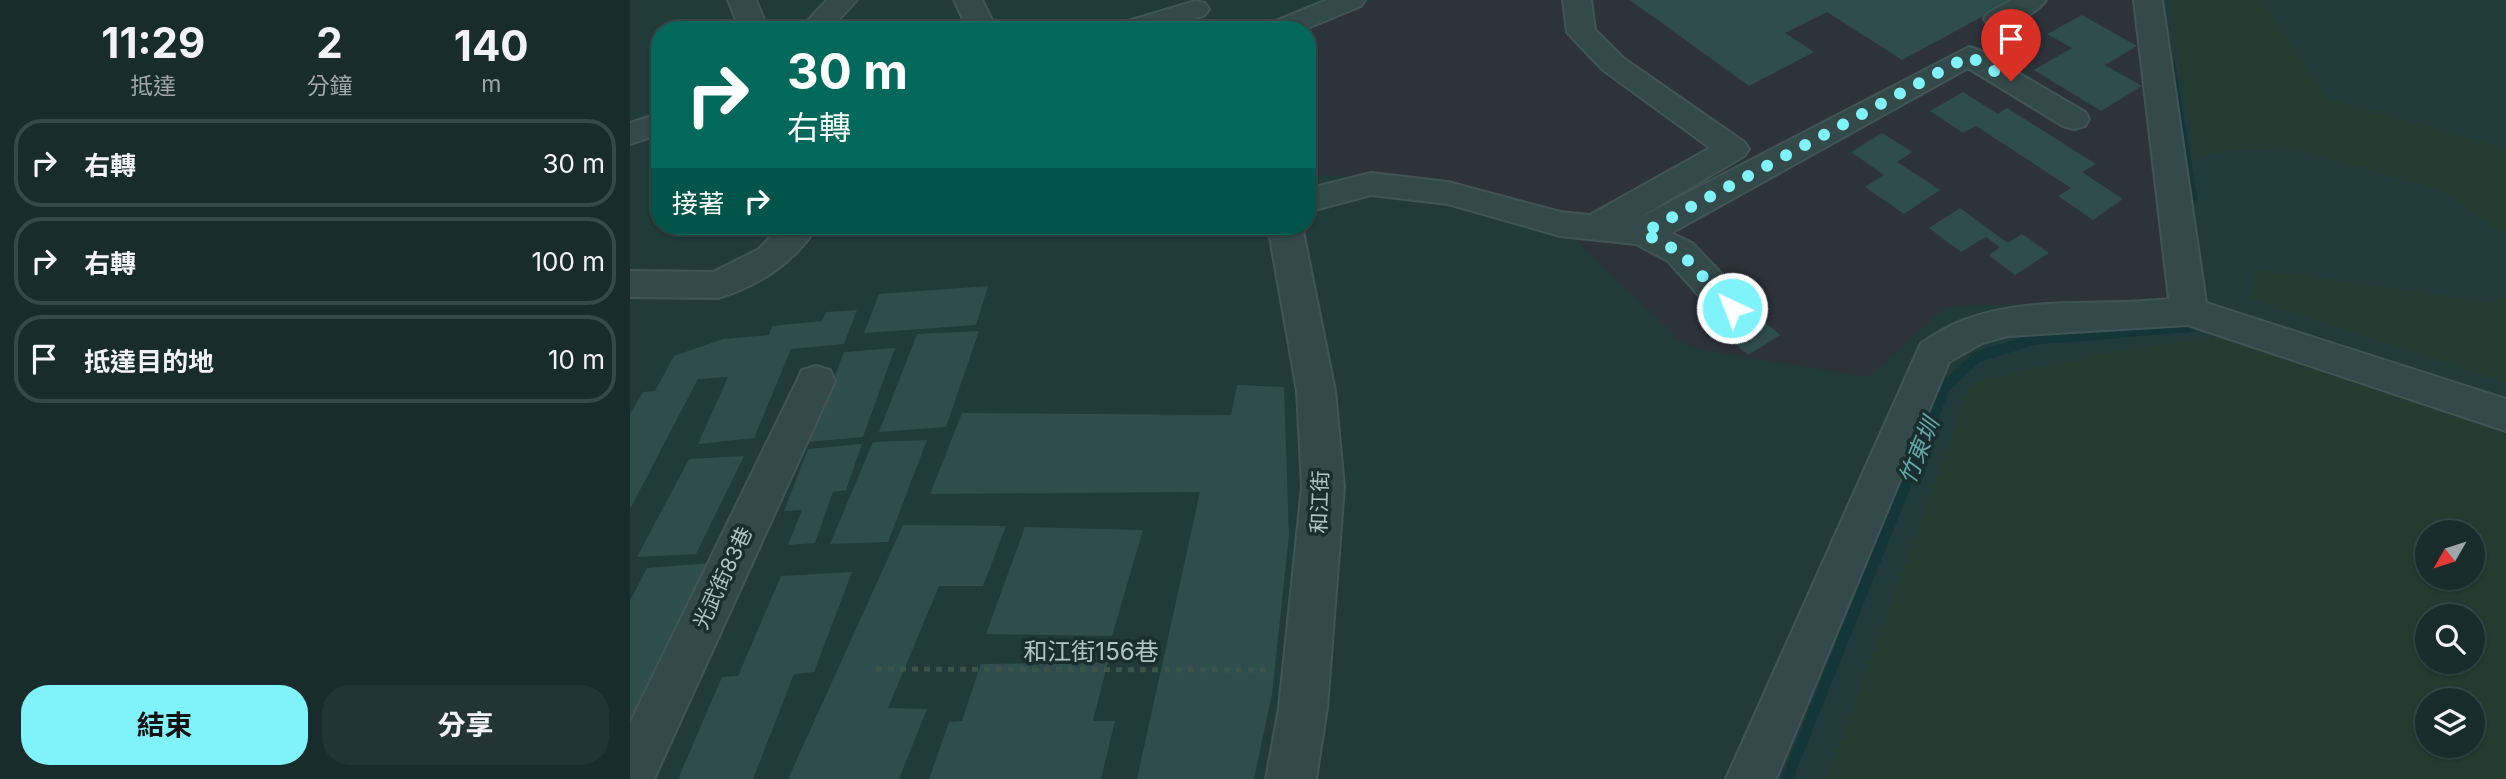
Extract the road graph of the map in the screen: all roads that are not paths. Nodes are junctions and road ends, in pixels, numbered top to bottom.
1 (741, 0) edge
2 (843, 0) edge
3 (968, 0) edge
4 (1351, 0) edge
5 (1577, 0) edge
6 (2032, 0) edge
7 (2148, 0) edge
8 (1197, 13) edge
9 (1998, 19) dead end
10 (750, 21) edge
11 (822, 21) edge
12 (977, 21) edge
13 (1165, 21) edge
14 (1300, 21) edge
15 (2074, 119) dead end
16 (651, 126) edge
17 (630, 134) edge
18 (1733, 149) junction
19 (1785, 156) junction
20 (1316, 199) edge
21 (1595, 228) junction
22 (1643, 233) junction
23 (792, 235) edge
24 (1287, 235) edge
25 (630, 284) edge
26 (1732, 308) dead end
27 (2189, 311) junction
28 (816, 381) dead end
29 (2506, 415) edge
30 (630, 776) edge
31 (1291, 779) edge
32 (1751, 779) edge

1 - 10 street
2 - 11 street
3 - 12 street
4 - 14 street
5 - 18 street
6 - 9 street
7 - 27 street
8 - 13 street
15 - 19 street
16 - 17 street
18 - 19 street
18 - 21 street
19 - 22 street
20 - 21 street
21 - 22 street
22 - 26 street
23 - 25 street
24 - 31 street, 和江街
27 - 29 street
27 - 32 street
28 - 30 street, 光武街83巷

